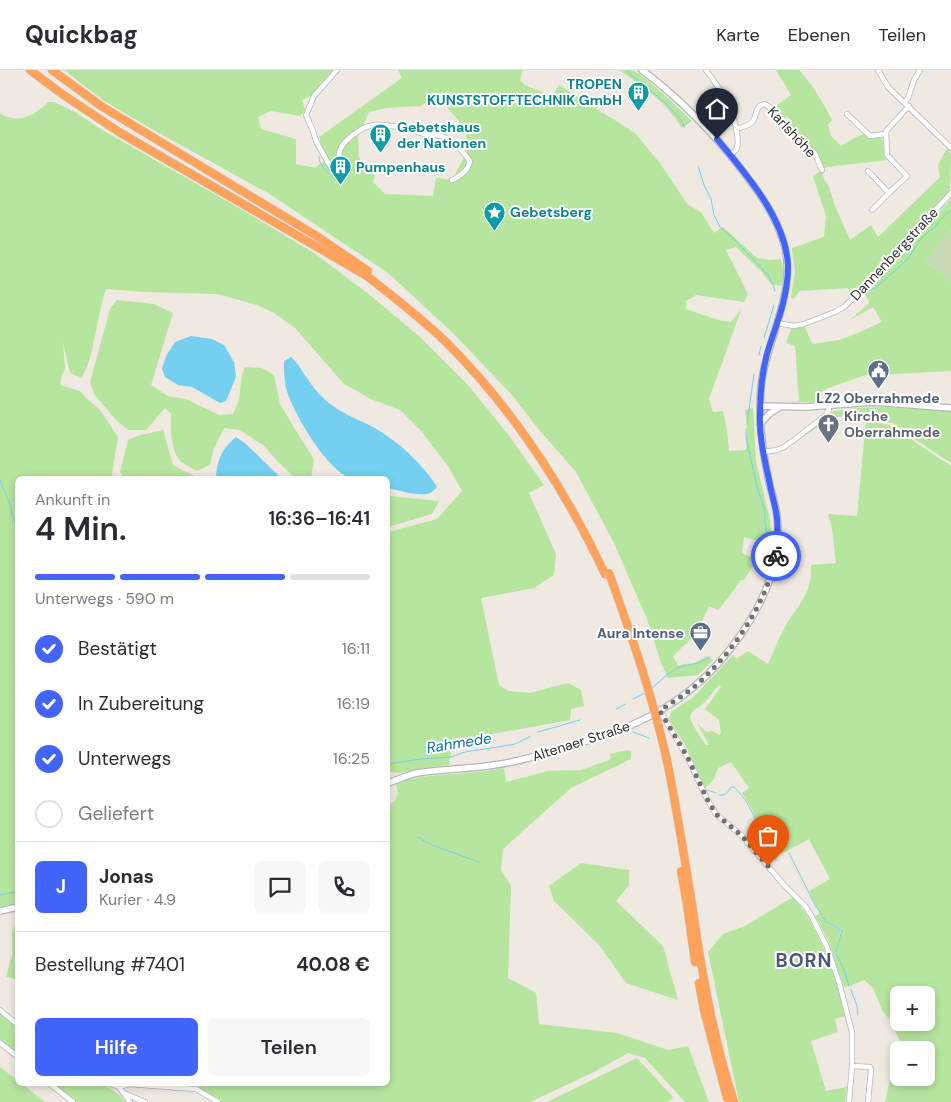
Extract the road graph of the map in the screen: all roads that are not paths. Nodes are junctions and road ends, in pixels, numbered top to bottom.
1 (30, 70) edge
2 (52, 70) edge
3 (337, 70) edge
4 (642, 70) edge
5 (706, 70) edge
6 (878, 70) edge
7 (920, 70) edge
8 (907, 104) junction
9 (847, 114) dead end
10 (737, 129) junction
11 (886, 134) junction
12 (950, 146) edge
13 (730, 155) junction
14 (822, 170) dead end
15 (868, 171) dead end
16 (452, 180) dead end
17 (889, 193) junction
18 (951, 193) edge
19 (872, 210) dead end
20 (777, 323) junction
21 (760, 406) junction
22 (828, 406) junction
23 (780, 407) junction
24 (951, 408) edge
25 (760, 424) junction
26 (763, 452) junction
27 (607, 573) junction
28 (660, 711) junction
29 (390, 782) edge
30 (689, 904) junction
31 (15, 908) edge
32 (0, 911) edge
33 (0, 1010) edge
34 (15, 1022) edge
35 (0, 1043) edge
36 (15, 1055) edge
37 (852, 1066) junction
38 (53, 1086) edge
39 (122, 1086) edge
40 (151, 1086) edge
41 (119, 1087) joint
42 (125, 1094) junction
43 (73, 1102) edge
44 (130, 1102) edge
45 (145, 1102) edge
46 (218, 1102) edge
47 (729, 1102) edge
48 (734, 1102) edge
49 (849, 1102) edge
50 (868, 1102) edge

1 - 27 highway
2 - 27 highway
3 - 16 street
4 - 13 main road, Altenaer Straße
5 - 10 street
6 - 8 street
7 - 8 street
8 - 11 street
8 - 12 street
9 - 11 street
10 - 13 street
10 - 14 street, Karlshöhe
11 - 17 street
13 - 20 main road, Altenaer Straße
15 - 17 street
17 - 19 street
18 - 20 street, Dannenbergstraße
20 - 21 main road, Altenaer Straße
21 - 23 main road
21 - 25 main road, Altenaer Straße
22 - 23 main road
22 - 24 main road
22 - 26 street
23 - 25 main road
25 - 26 main road, Altenaer Straße
26 - 28 main road, Altenaer Straße
27 - 30 highway, bridge
28 - 29 main road, Altenaer Straße
28 - 37 street
30 - 47 highway
30 - 48 highway
31 - 32 main road
33 - 34 street
35 - 36 street
37 - 49 street
37 - 50 street
38 - 43 street
39 - 41 street
40 - 46 street
41 - 42 street
42 - 44 street
42 - 45 street

